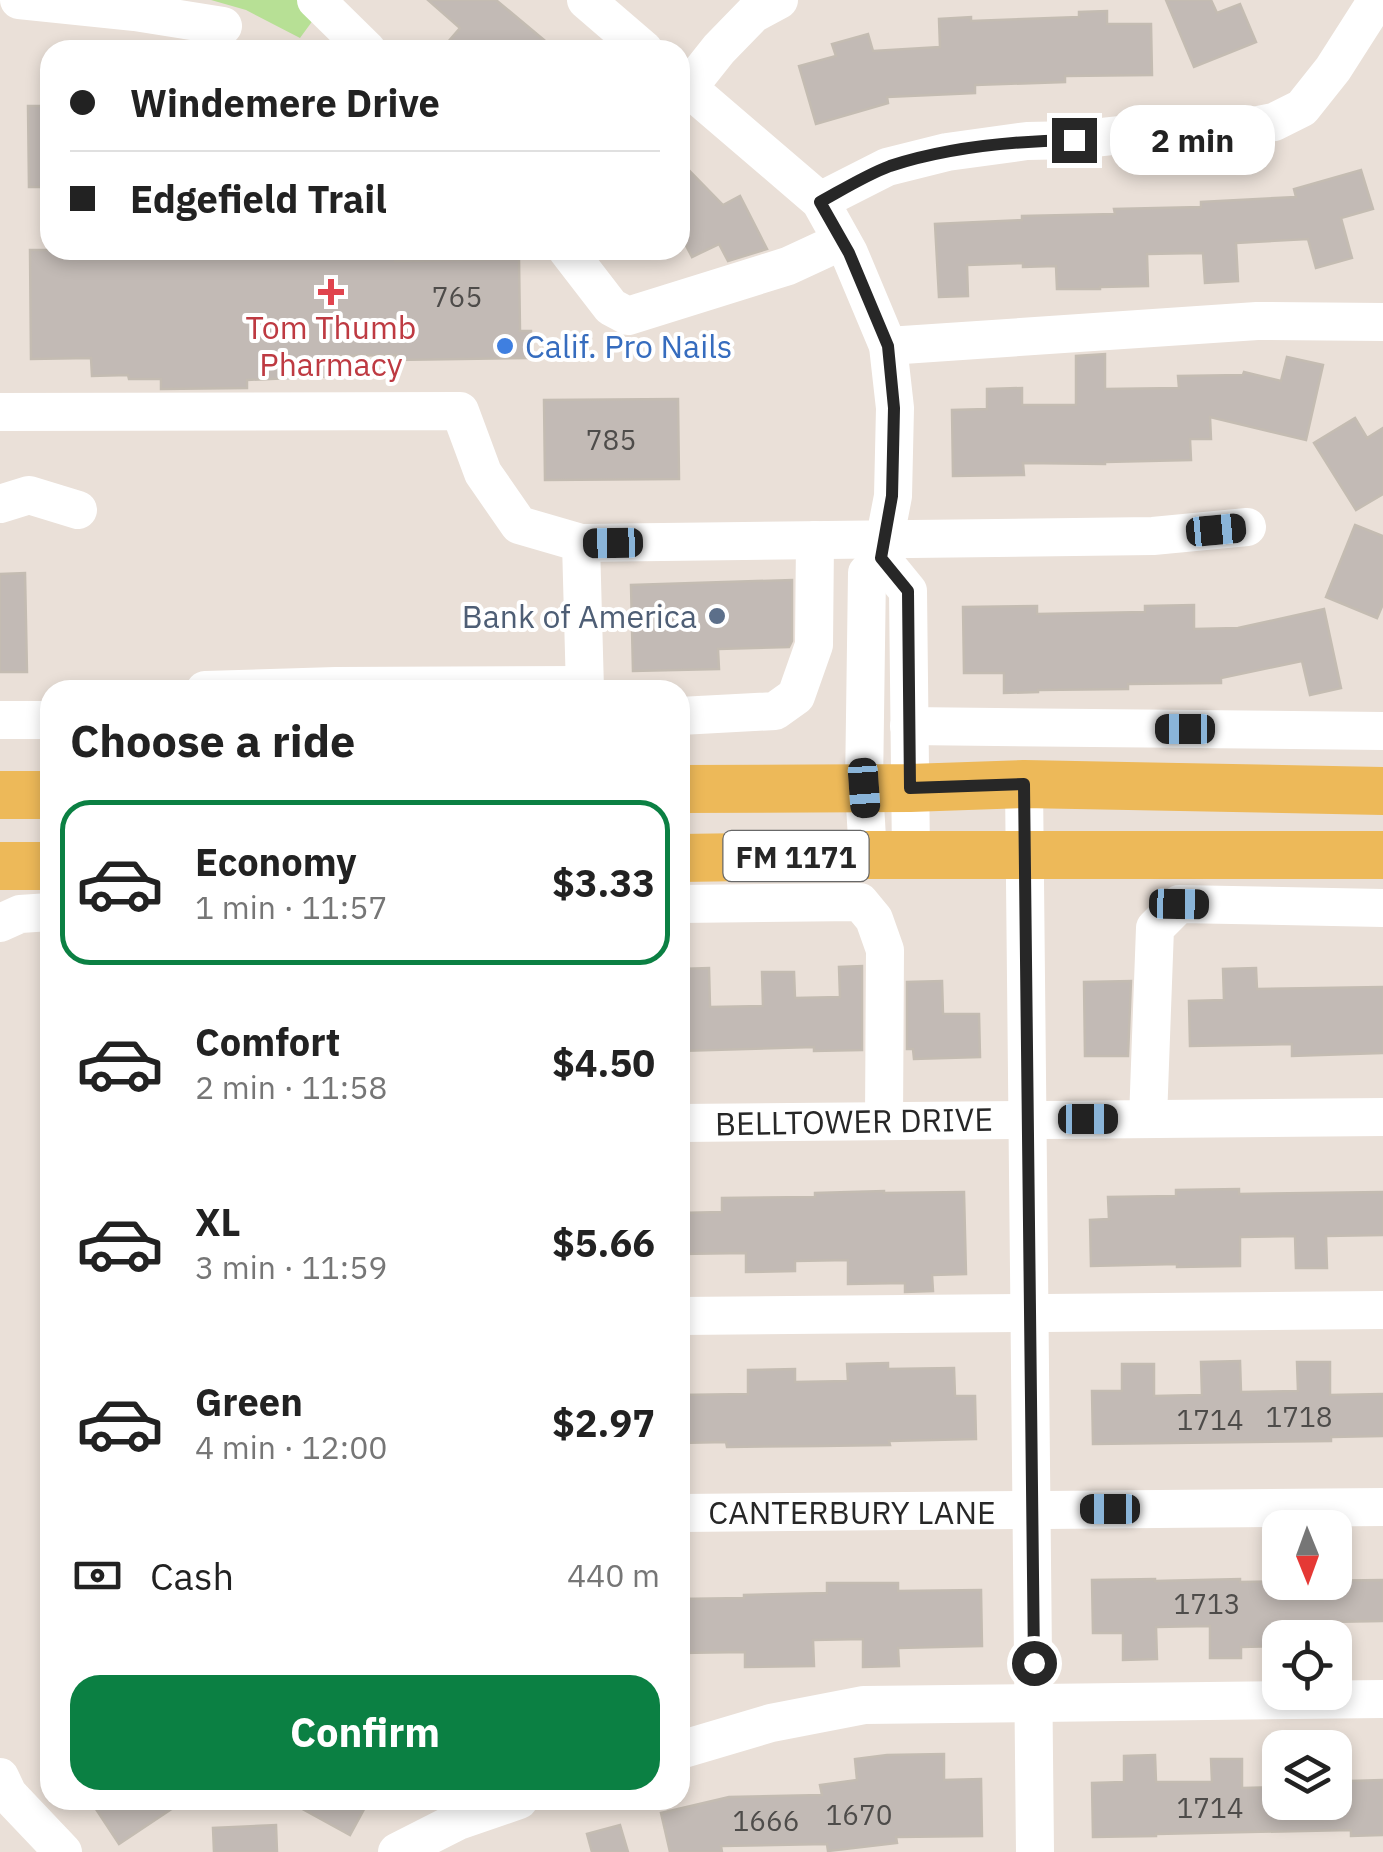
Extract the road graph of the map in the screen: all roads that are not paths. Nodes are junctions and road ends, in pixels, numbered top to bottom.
1 (19, 0) edge
2 (316, 0) edge
3 (586, 0) edge
4 (780, 0) edge
5 (1378, 0) edge
6 (223, 26) dead end
7 (357, 40) edge
8 (632, 40) edge
9 (690, 79) edge
10 (690, 90) edge
11 (820, 202) junction
12 (842, 242) junction
13 (575, 260) edge
14 (1383, 322) edge
15 (888, 346) junction
16 (0, 412) edge
17 (0, 504) edge
18 (78, 510) dead end
19 (1248, 527) dead end
20 (814, 540) junction
21 (581, 544) junction
22 (883, 549) junction
23 (585, 680) edge
24 (690, 715) edge
25 (0, 720) edge
26 (40, 720) edge
27 (908, 726) junction
28 (1383, 731) edge
29 (1024, 784) junction
30 (887, 788) junction
31 (690, 790) edge
32 (1383, 790) edge
33 (40, 794) edge
34 (0, 795) edge
35 (890, 855) junction
36 (1025, 855) junction
37 (1383, 855) edge
38 (690, 858) edge
39 (0, 866) edge
40 (40, 866) edge
41 (690, 904) edge
42 (1383, 908) edge
43 (40, 913) edge
44 (0, 923) edge
45 (1383, 1117) edge
46 (1148, 1119) junction
47 (1028, 1120) junction
48 (884, 1121) junction
49 (690, 1123) edge
50 (1383, 1310) edge
51 (1030, 1313) junction
52 (690, 1316) edge
53 (1383, 1506) edge
54 (1032, 1510) junction
55 (690, 1513) edge
56 (1383, 1700) edge
57 (1034, 1702) junction
58 (690, 1747) edge
59 (0, 1777) edge
60 (457, 1810) edge
61 (63, 1852) edge
62 (397, 1852) edge
63 (1036, 1852) edge

1 - 6 street
2 - 7 street
3 - 8 street
4 - 9 street
5 - 11 street
10 - 11 street
11 - 12 street
12 - 13 street
12 - 15 street
14 - 15 street
15 - 22 street
16 - 21 street
17 - 18 street
19 - 22 street
20 - 21 street
20 - 22 street
20 - 24 street
21 - 23 street
22 - 27 street
22 - 30 street
25 - 26 street
27 - 28 street
27 - 30 street
29 - 30 main road, FM 1171
29 - 32 main road, FM 1171
29 - 36 street
30 - 31 main road, FM 1171
30 - 35 street
33 - 34 main road
35 - 36 main road, FM 1171
35 - 38 main road, FM 1171
36 - 37 main road, FM 1171
36 - 47 street
39 - 40 main road
41 - 48 street
42 - 46 street
43 - 44 street
45 - 46 street, BELLTOWER DRIVE
46 - 47 street, BELLTOWER DRIVE
47 - 48 street, BELLTOWER DRIVE
47 - 51 street
48 - 49 street, BELLTOWER DRIVE
50 - 51 street
51 - 52 street
51 - 54 street
53 - 54 street, CANTERBURY LANE
54 - 55 street, CANTERBURY LANE
54 - 57 street
56 - 57 street
57 - 58 street
57 - 63 street
59 - 61 street
60 - 62 street

